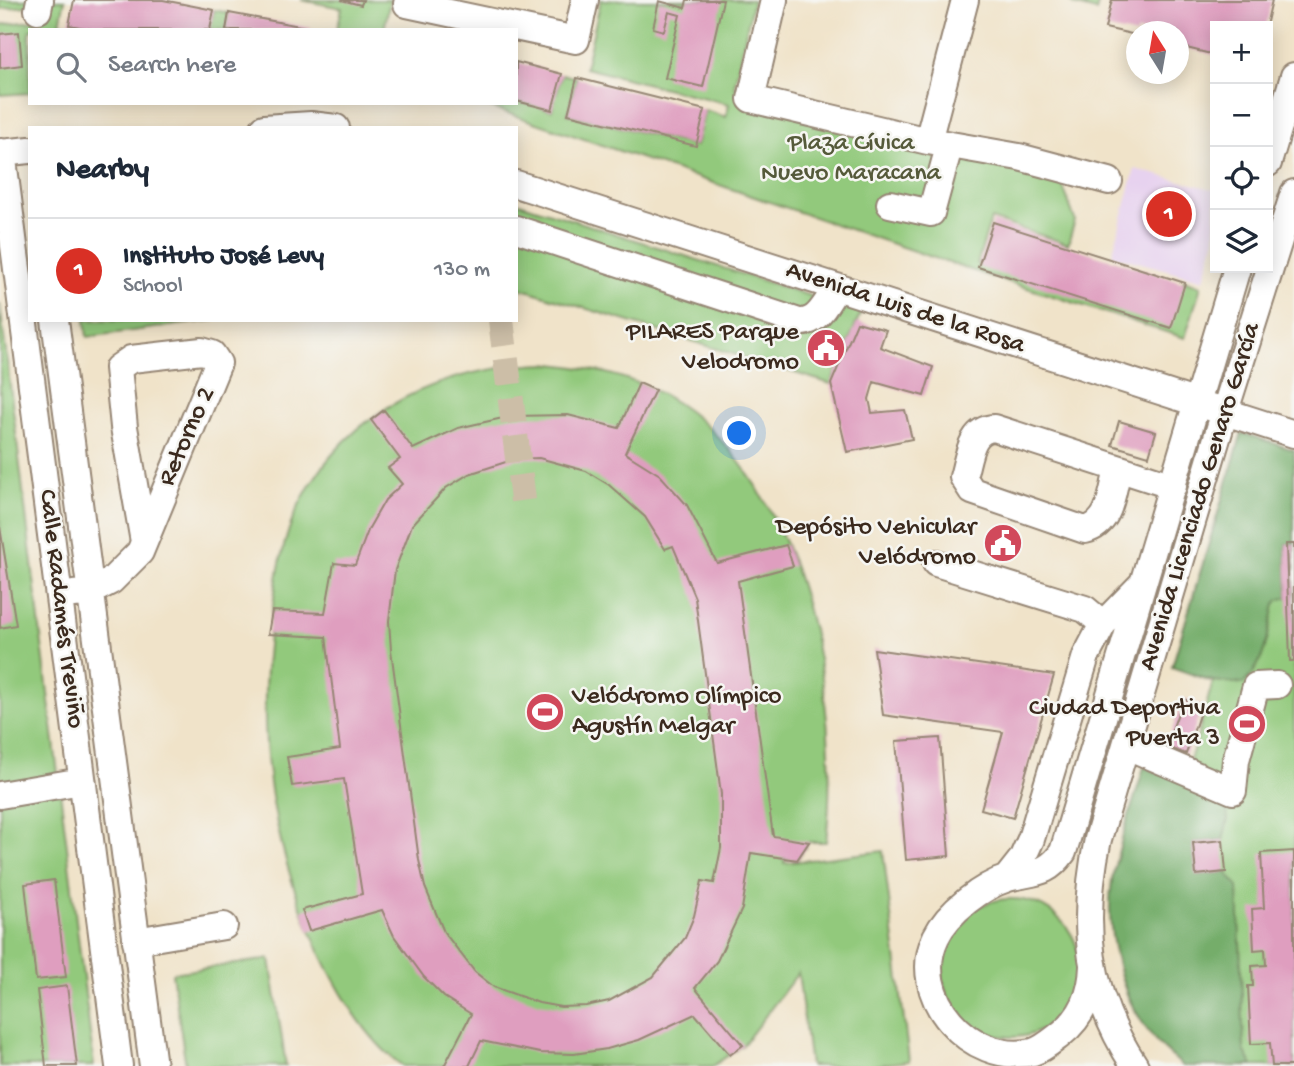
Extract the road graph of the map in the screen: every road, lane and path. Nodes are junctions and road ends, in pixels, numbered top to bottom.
1 (408, 0) edge
2 (585, 0) edge
3 (774, 0) edge
4 (965, 0) edge
5 (1294, 76) edge
6 (295, 126) edge
7 (319, 126) edge
8 (939, 144) junction
9 (1273, 147) edge
10 (28, 150) edge
11 (1, 153) edge
12 (1109, 181) dead end
13 (518, 185) edge
14 (1294, 193) edge
15 (890, 204) dead end
16 (518, 230) edge
17 (1235, 273) edge
18 (837, 287) junction
19 (55, 322) edge
20 (1196, 402) junction
21 (1225, 411) junction
22 (1294, 434) edge
23 (1118, 469) junction
24 (1173, 486) junction
25 (144, 542) junction
26 (936, 563) dead end
27 (1145, 580) junction
28 (90, 592) junction
29 (59, 596) junction
30 (1102, 624) junction
31 (1277, 685) dead end
32 (1127, 746) junction
33 (82, 781) junction
34 (0, 795) edge
35 (1007, 878) junction
36 (224, 926) dead end
37 (136, 941) junction
38 (1093, 966) junction
39 (141, 986) junction
40 (110, 991) junction
41 (119, 1066) edge
42 (153, 1066) edge
43 (1135, 1066) edge

1 - 2 street
3 - 8 street
4 - 8 street
5 - 9 street
6 - 7 street
8 - 12 street
8 - 15 street
10 - 11 street
11 - 29 street, Calle Radamés Treviño
13 - 18 street, Avenida Luis de la Rosa
14 - 21 street, Avenida Licenciado Genaro García
16 - 18 street
17 - 20 street, Avenida Licenciado Genaro García
18 - 20 street, Avenida Luis de la Rosa
19 - 28 street, Calle Radamés Treviño
20 - 21 street, Avenida Luis de la Rosa
20 - 24 street, Avenida Licenciado Genaro García
21 - 22 street, Avenida Luis de la Rosa
21 - 32 street, Avenida Licenciado Genaro García
23 - 23 street
23 - 24 street
24 - 27 street, Avenida Licenciado Genaro García
25 - 25 street, Retorno 2
25 - 28 street, Retorno 2
26 - 30 street
27 - 30 street, Avenida Licenciado Genaro García
27 - 35 street, Avenida Licenciado Genaro García
28 - 29 street
28 - 37 street, Calle Radamés Treviño
29 - 33 street, Calle Radamés Treviño
30 - 35 street, Avenida Licenciado Genaro García
31 - 32 street
32 - 38 street, Avenida Licenciado Genaro García
33 - 34 street
33 - 40 street, Calle Radamés Treviño
35 - 38 street, Avenida Licenciado Genaro García
36 - 37 street
37 - 39 street, Calle Radamés Treviño
38 - 43 street, Avenida Licenciado Genaro García
39 - 40 street
39 - 42 street, Calle Radamés Treviño
40 - 41 street, Calle Radamés Treviño

